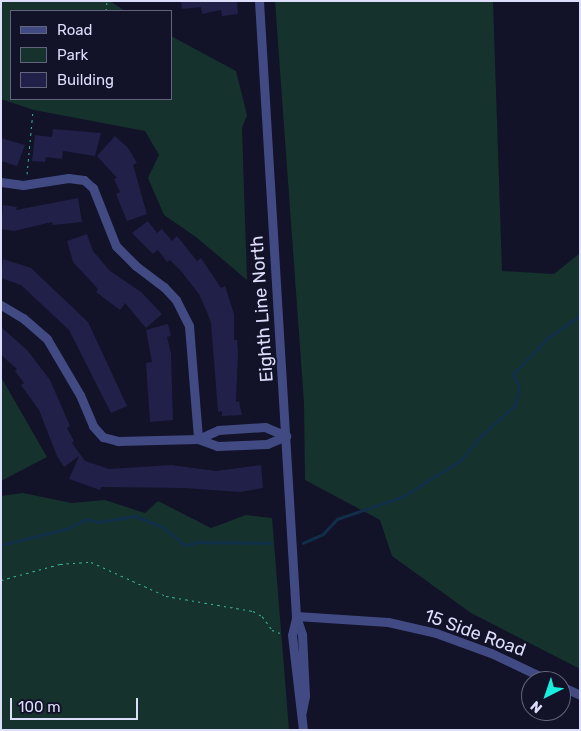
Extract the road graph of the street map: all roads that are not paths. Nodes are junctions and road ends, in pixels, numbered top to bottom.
1 (259, 1) edge
2 (1, 182) edge
3 (1, 305) edge
4 (286, 436) junction
5 (198, 439) junction
6 (296, 616) junction
7 (529, 671) edge
8 (303, 730) edge

1 - 4 street, Eighth Line North
2 - 5 street
3 - 5 street
4 - 5 street
4 - 5 street
4 - 6 street, Eighth Line North
6 - 7 street, 15 Side Road
6 - 8 street, Eighth Line North

